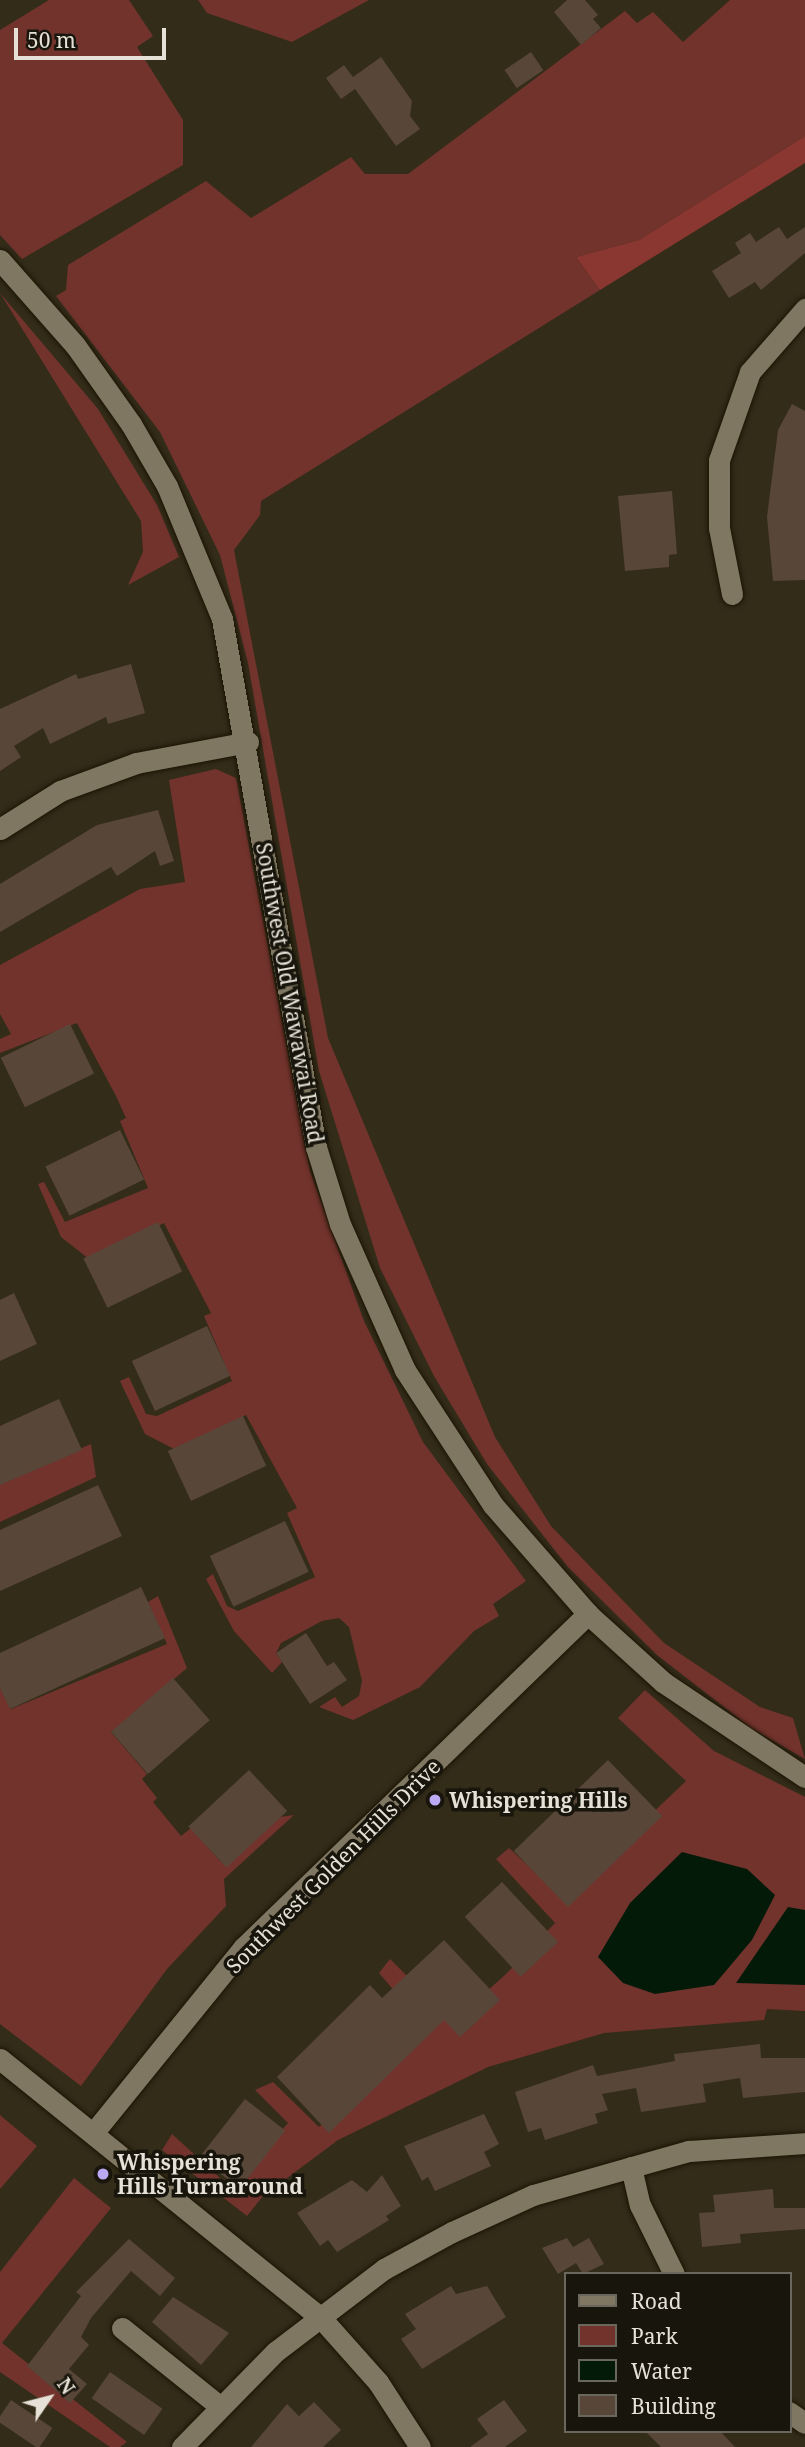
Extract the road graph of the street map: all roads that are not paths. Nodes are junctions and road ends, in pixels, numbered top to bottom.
1 (0, 260) edge
2 (805, 309) edge
3 (732, 594) dead end
4 (248, 742) junction
5 (0, 829) edge
6 (588, 1614) junction
7 (805, 1777) edge
8 (0, 2059) edge
9 (94, 2132) junction
10 (805, 2143) edge
11 (631, 2167) junction
12 (673, 2272) edge
13 (321, 2318) junction
14 (122, 2328) dead end
15 (218, 2405) junction
16 (182, 2447) edge
17 (420, 2447) edge

1 - 4 street, Southwest Old Wawawai Road
2 - 3 street
4 - 5 street
4 - 6 street, Southwest Old Wawawai Road
6 - 7 street, Southwest Old Wawawai Road
6 - 9 street, Southwest Golden Hills Drive
8 - 9 street
9 - 13 street
10 - 11 street
11 - 12 street
11 - 13 street
13 - 15 street
13 - 17 street
14 - 15 street
15 - 16 street

